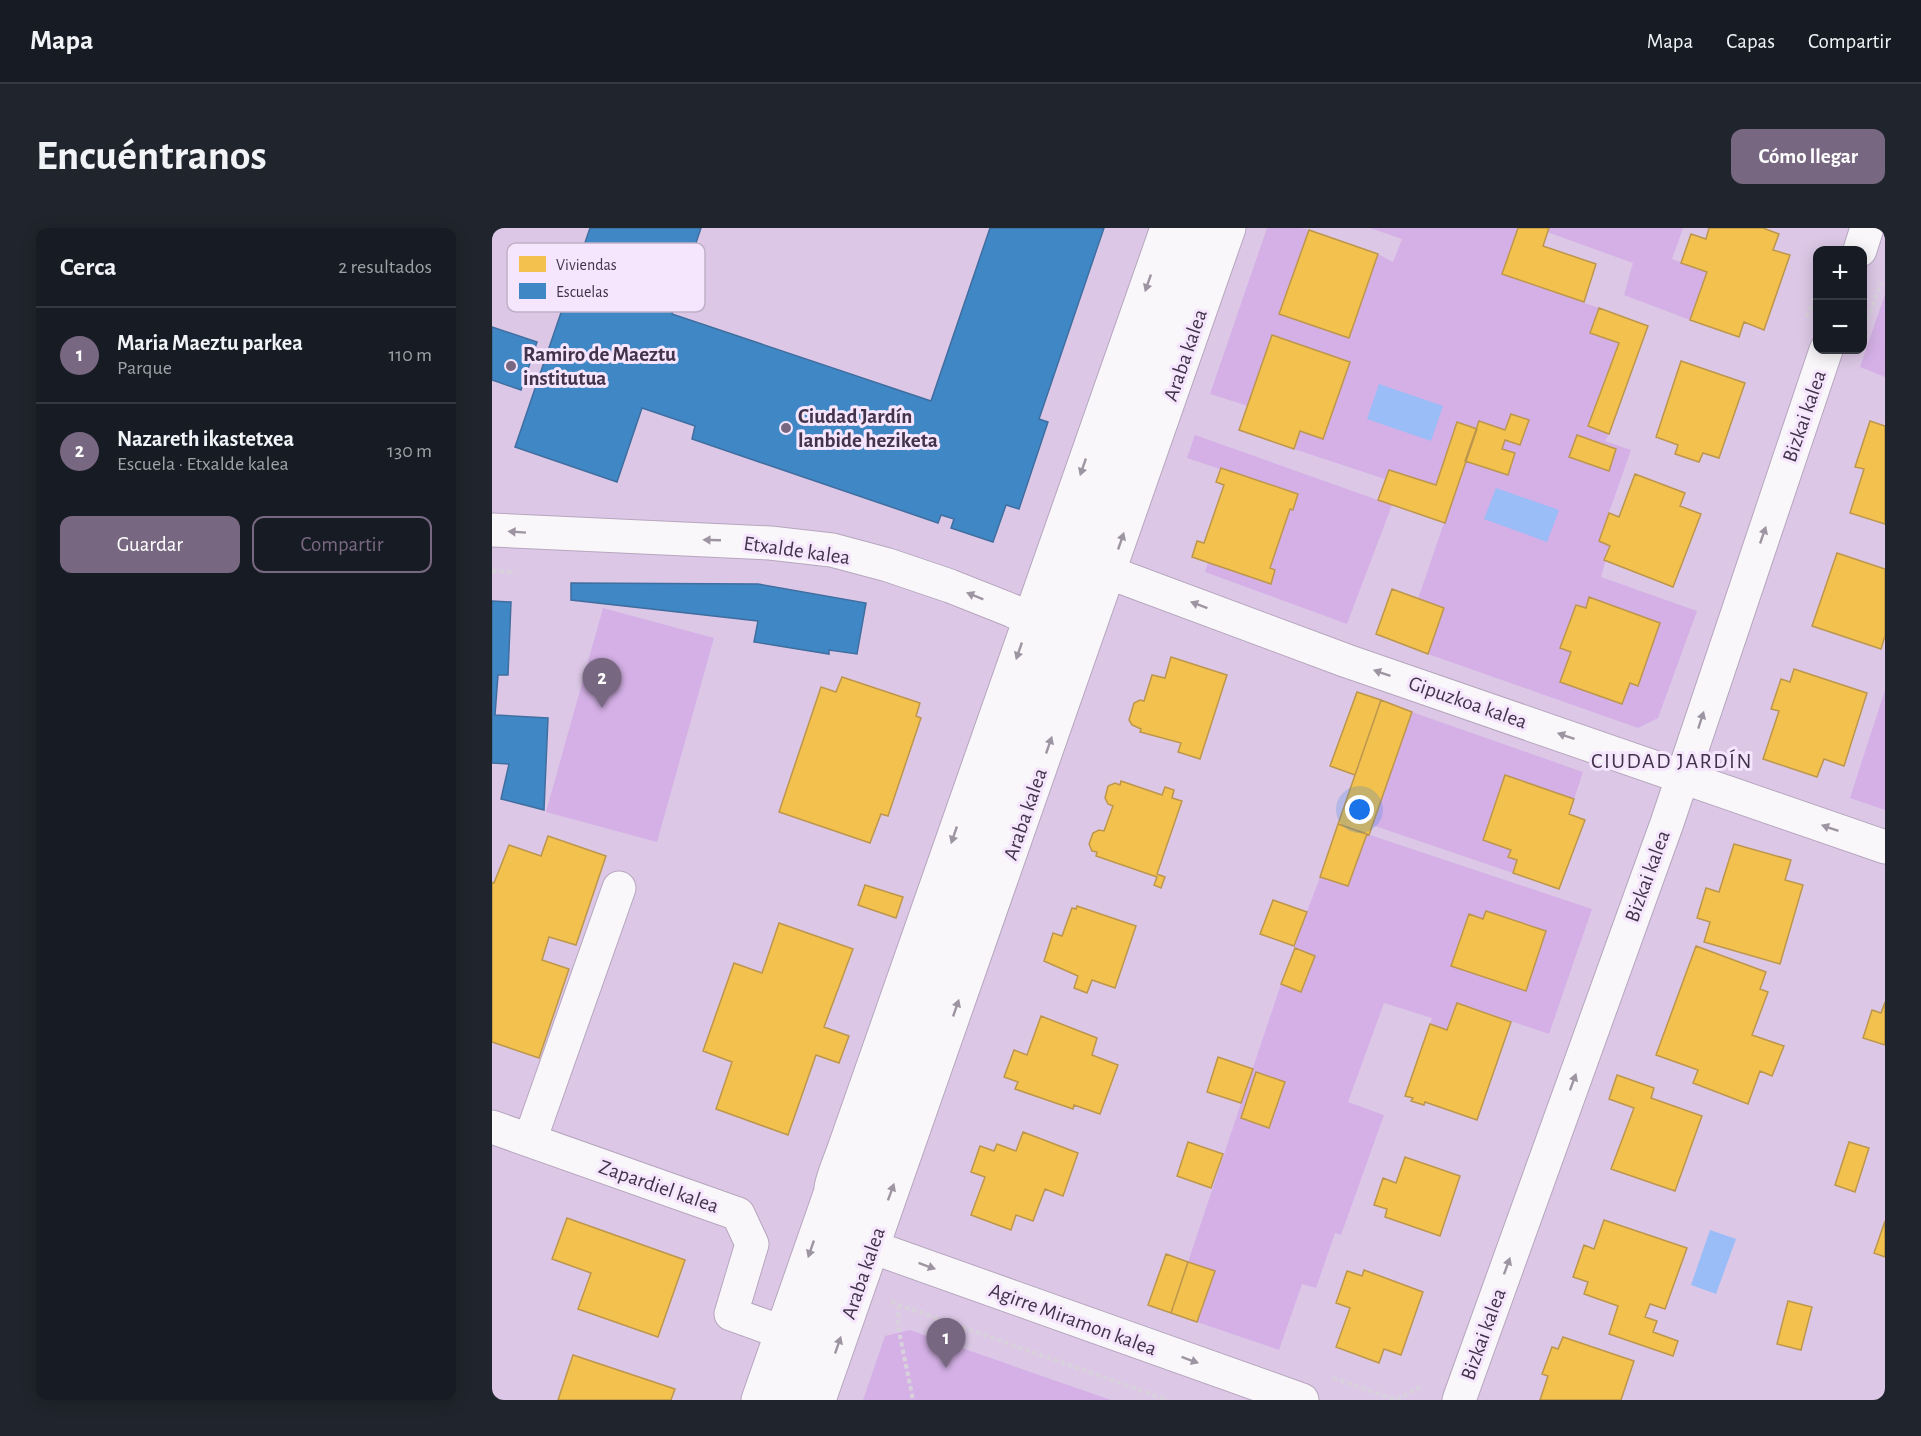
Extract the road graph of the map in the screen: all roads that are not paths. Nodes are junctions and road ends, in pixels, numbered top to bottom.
1 (1167, 228) edge
2 (1198, 228) edge
3 (1229, 228) edge
4 (1867, 228) edge
5 (1861, 246) edge
6 (1825, 354) edge
7 (492, 530) edge
8 (1082, 562) junction
9 (1056, 635) junction
10 (1682, 777) junction
11 (1885, 846) edge
12 (618, 888) dead end
13 (492, 1127) edge
14 (530, 1140) junction
15 (831, 1194) junction
16 (861, 1238) junction
17 (782, 1332) junction
18 (758, 1400) edge
19 (790, 1400) edge
20 (819, 1400) edge
21 (1302, 1400) edge
22 (1459, 1400) edge

1 -> 8 street, Araba kalea
2 - 8 street, Araba kalea
8 -> 3 street, Araba kalea
4 - 5 street
10 -> 6 street, Bizkai kalea
9 -> 7 street, Etxalde kalea
8 - 9 street, Araba kalea
8 - 9 street, Araba kalea
10 -> 8 street, Gipuzkoa kalea
9 -> 15 street, Araba kalea
9 - 16 street, Araba kalea
11 -> 10 street, Gipuzkoa kalea
22 -> 10 street, Bizkai kalea
12 - 14 street
13 - 14 street, Zapardiel kalea
14 - 17 street, Zapardiel kalea
15 - 16 street, Araba kalea
15 -> 17 street
16 - 19 street, Araba kalea
20 -> 16 street, Araba kalea
16 -> 21 street, Agirre Miramon kalea
17 - 18 street

